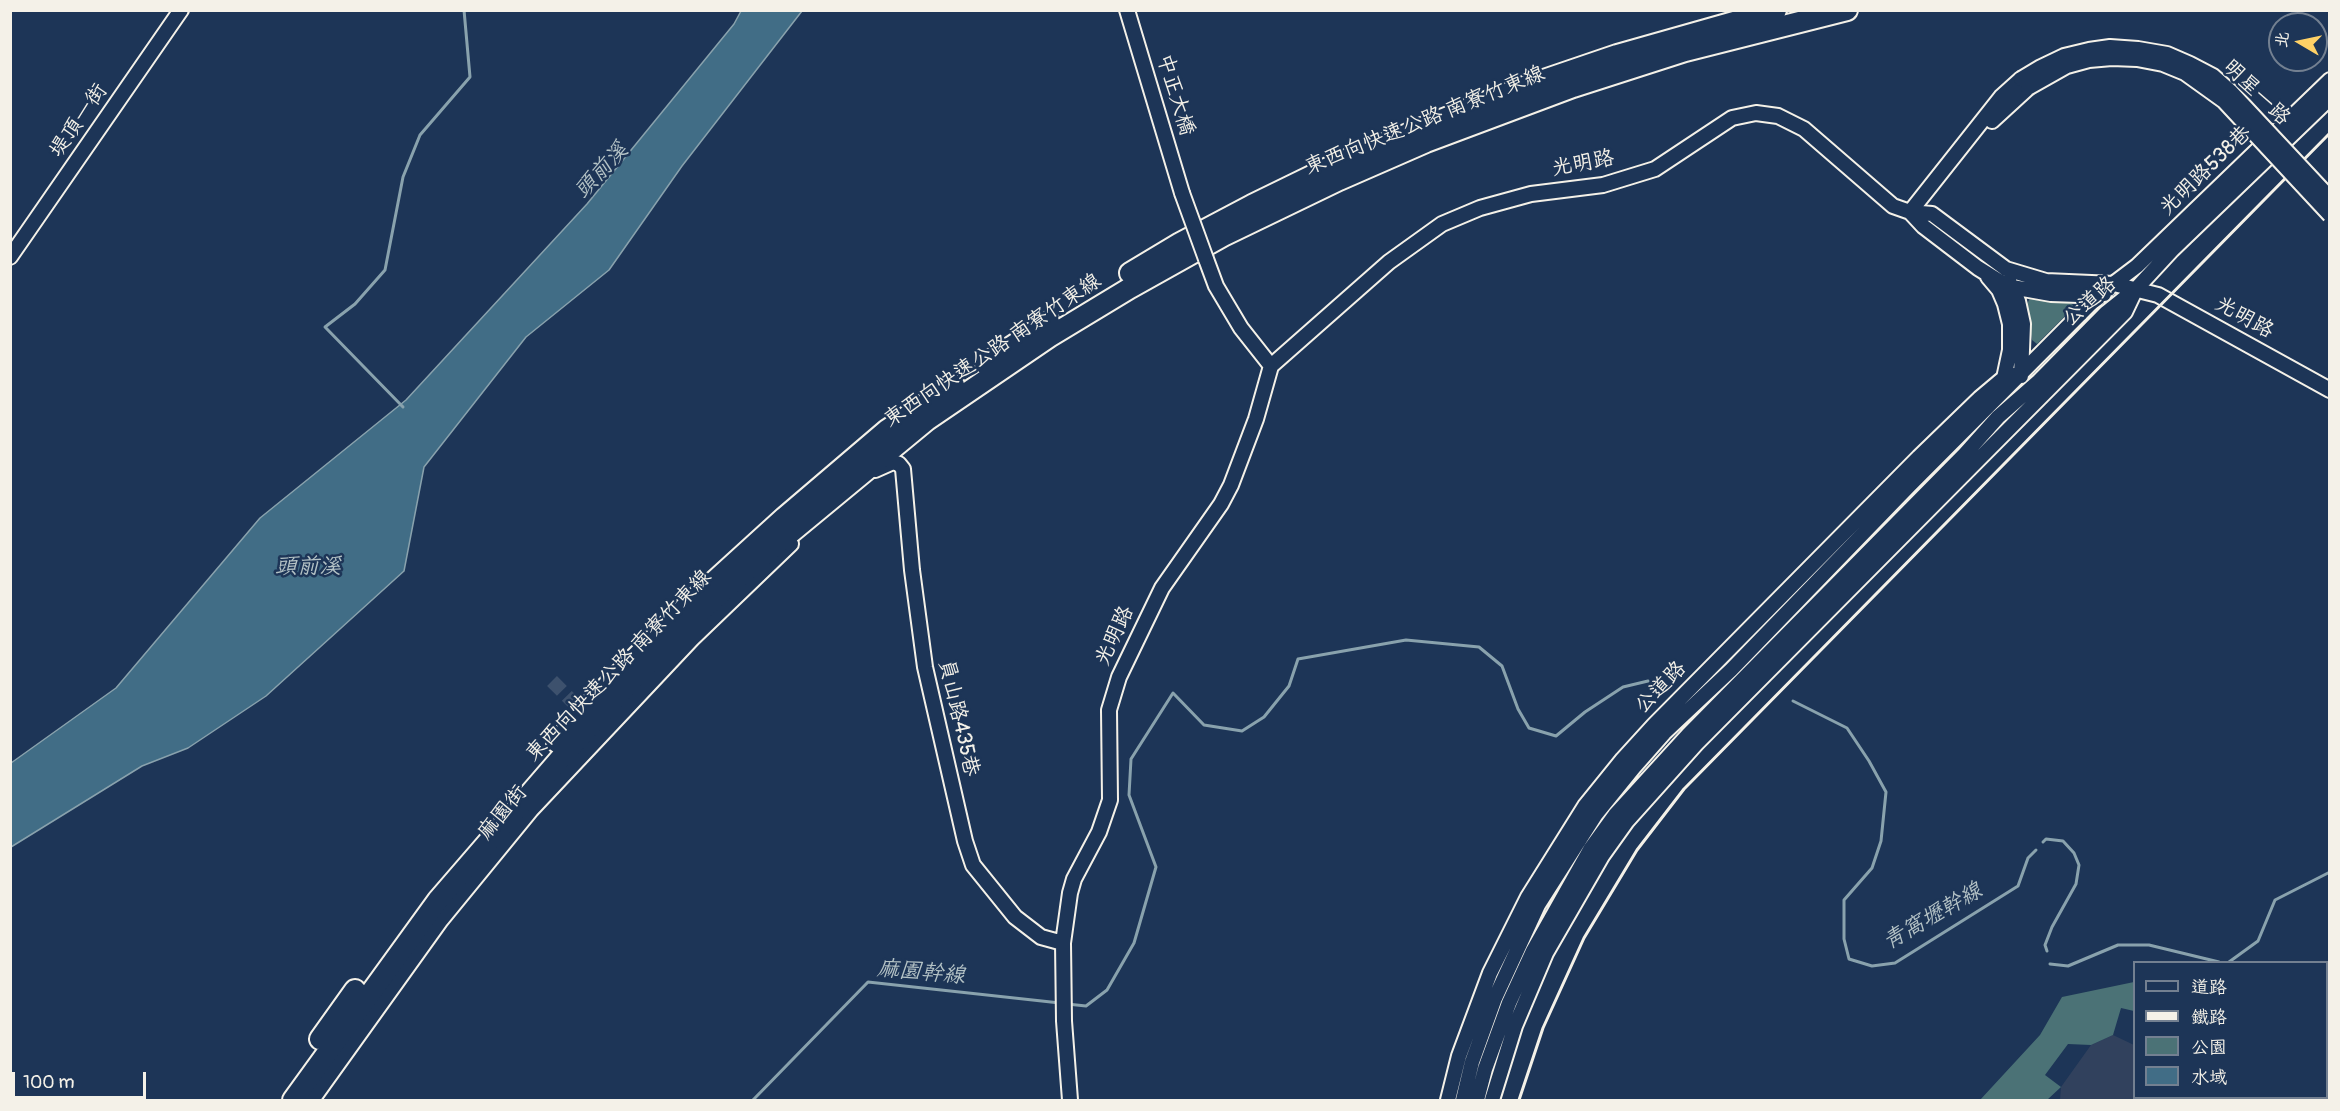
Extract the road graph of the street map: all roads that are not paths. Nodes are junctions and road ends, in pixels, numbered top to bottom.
1 (182, 10) edge
2 (1127, 10) edge
3 (1776, 10) edge
4 (1847, 10) edge
5 (2330, 80) edge
6 (2024, 84) junction
7 (2330, 98) edge
8 (2330, 198) edge
9 (1910, 212) junction
10 (2330, 215) edge
11 (10, 256) edge
12 (1993, 261) junction
13 (1978, 268) junction
14 (2012, 287) junction
15 (2107, 289) junction
16 (2136, 289) junction
17 (1271, 366) junction
18 (2021, 373) junction
19 (2005, 377) junction
20 (2330, 390) edge
21 (2015, 403) junction
22 (1989, 408) junction
23 (2009, 428) junction
24 (893, 462) joint
25 (1924, 462) junction
26 (1569, 842) junction
27 (1063, 943) junction
28 (277, 1101) edge
29 (293, 1101) edge
30 (312, 1101) edge
31 (1070, 1101) edge
32 (1448, 1101) edge
33 (1463, 1101) edge
34 (1477, 1101) edge
35 (1492, 1101) edge

1 - 11 street, 堤頂一街
2 - 17 street, 中正大橋, bridge
3 - 28 highway, 東西向快速公路 南寮竹東線
4 - 29 highway, 東西向快速公路 南寮竹東線
5 - 15 street, 光明路538巷
6 - 8 street, 明星一路, bridge
6 - 9 street, 明星一路
6 - 10 street, 明星一路, bridge
7 - 16 street, 光明路538巷
9 - 12 street, 光明路
9 - 13 street, 光明路
9 - 17 street, 光明路
12 - 14 street
12 - 15 street, 光明路
13 - 14 street, 光明路
13 - 19 street, 公道路
14 - 15 street, 光明路
14 - 18 street
15 - 16 street, 光明路
15 - 18 street, 公道路
16 - 20 street, 光明路
16 - 21 street, 公道路
16 - 23 street, 公道路
17 - 27 street, 光明路
18 - 19 street, 公道路
18 - 21 street
18 - 22 street, 公道路
19 - 22 street, 公道路
19 - 25 street, 公道路
21 - 23 street
21 - 34 street, 公道路
22 - 25 street, 公道路
23 - 35 street, 公道路
24 - 27 street, 員山路435巷
24 - 30 street, 麻園街
25 - 26 street, 公道路
26 - 32 street, 公道路
26 - 33 street, 公道路
27 - 31 street, 光明路

